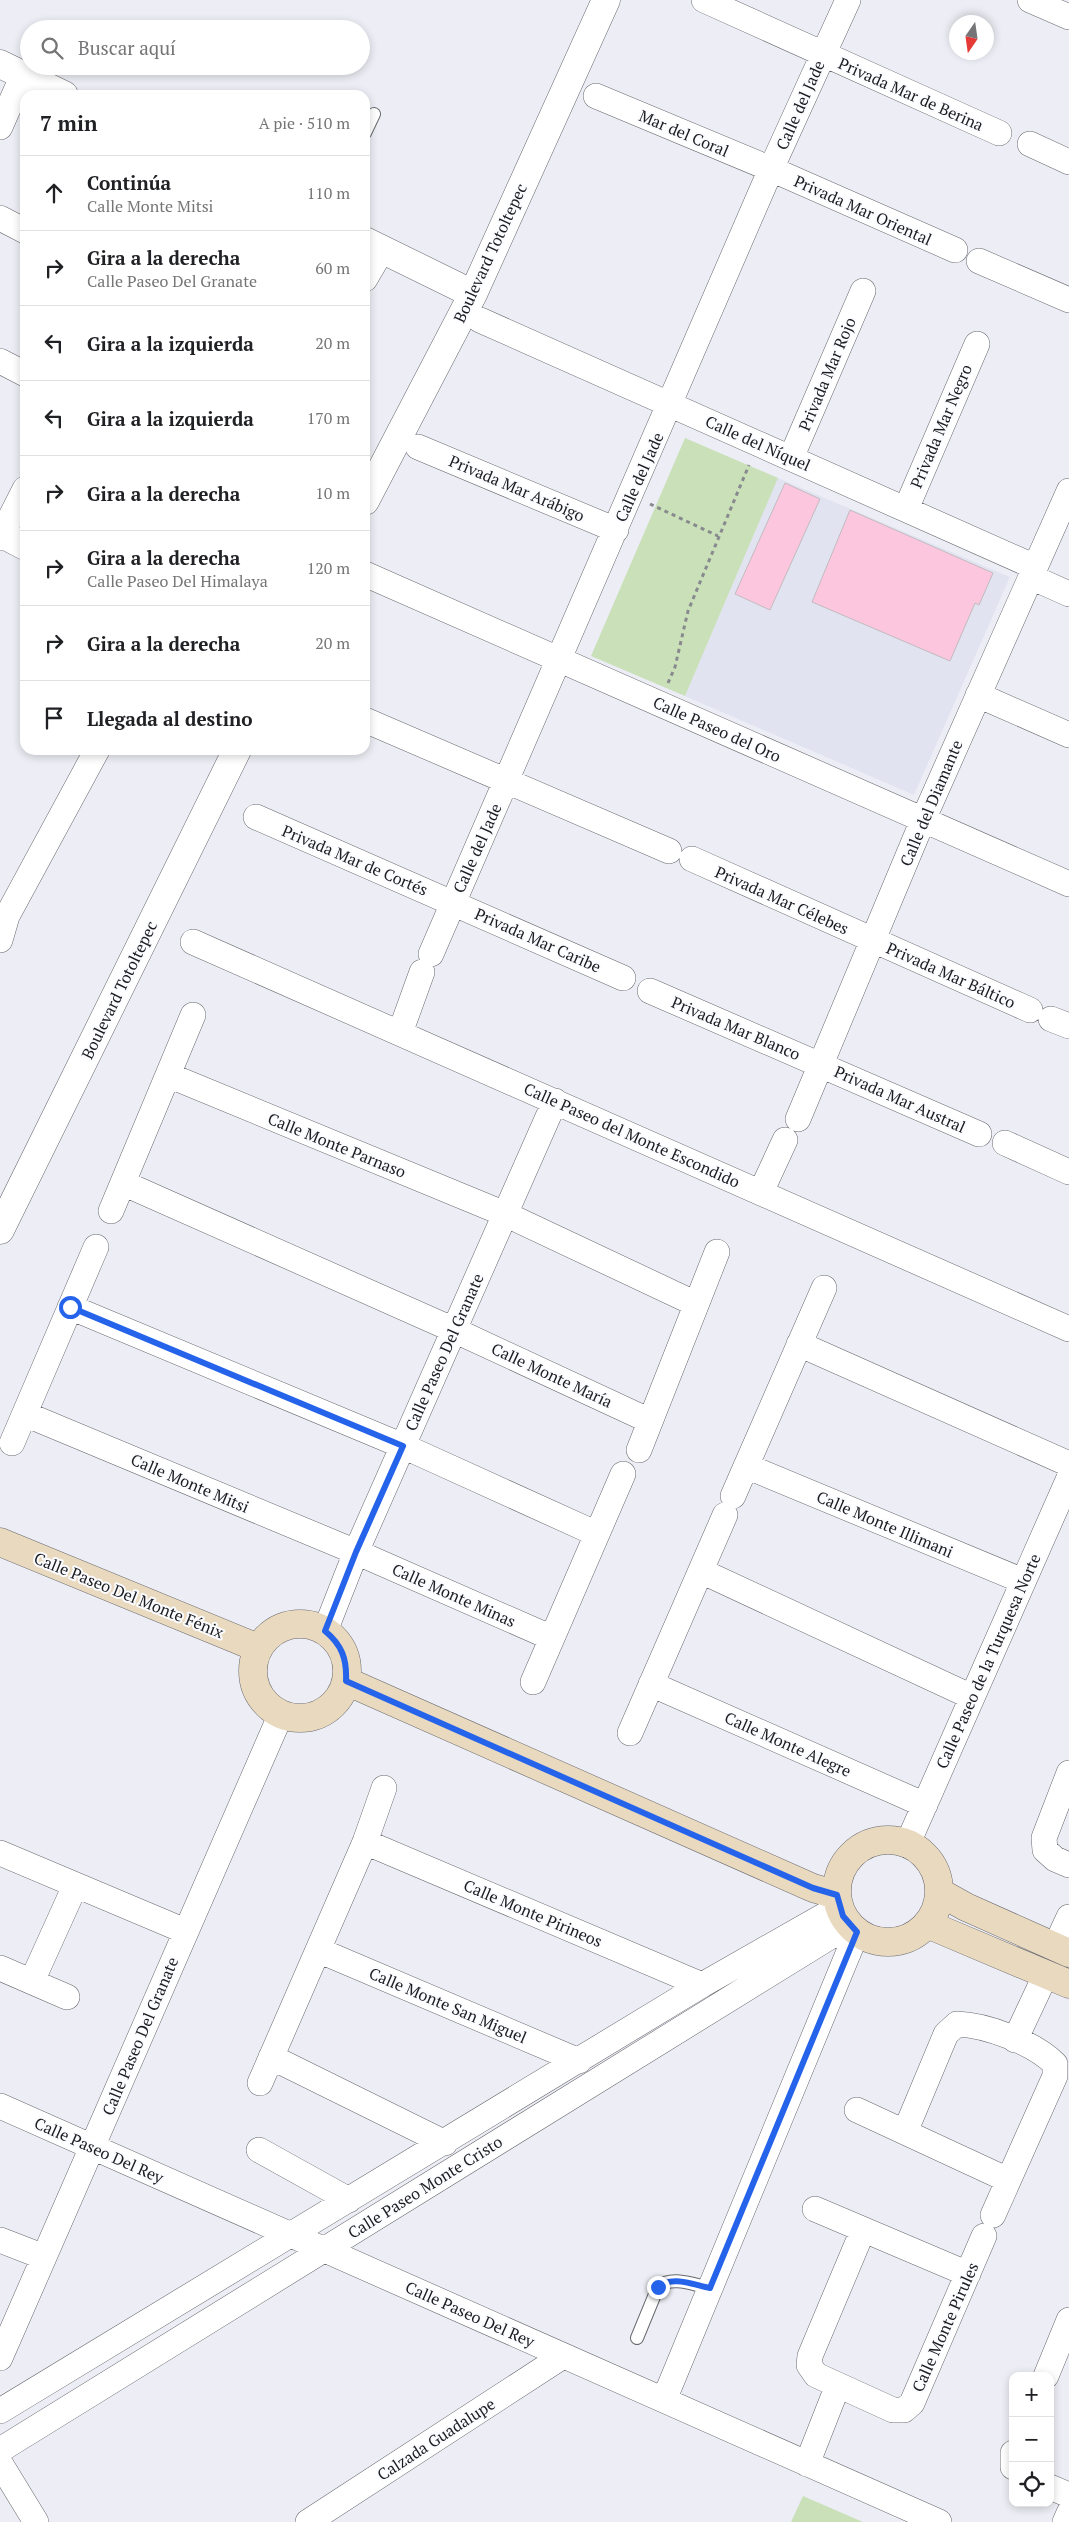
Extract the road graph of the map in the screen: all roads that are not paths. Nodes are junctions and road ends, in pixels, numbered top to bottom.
1 (606, 0) edge
2 (704, 0) edge
3 (848, 0) edge
4 (1030, 0) edge
5 (1069, 17) edge
6 (823, 55) junction
7 (11, 69) edge
8 (23, 75) edge
9 (54, 90) edge
10 (596, 96) dead end
11 (374, 114) dead end
12 (370, 122) edge
13 (0, 127) edge
14 (999, 133) dead end
15 (1030, 144) dead end
16 (1069, 162) edge
17 (771, 169) junction
18 (0, 218) edge
19 (20, 228) edge
20 (374, 246) edge
21 (955, 250) dead end
22 (370, 261) edge
23 (979, 261) dead end
24 (863, 291) dead end
25 (473, 294) junction
26 (1069, 300) edge
27 (480, 320) dead end
28 (977, 344) dead end
29 (0, 361) edge
30 (20, 371) edge
31 (671, 405) junction
32 (418, 447) dead end
33 (791, 458) junction
34 (370, 491) edge
35 (1069, 491) edge
36 (20, 503) edge
37 (906, 509) junction
38 (616, 530) junction
39 (7, 538) edge
40 (1033, 572) junction
41 (370, 576) edge
42 (1069, 594) edge
43 (559, 659) junction
44 (978, 695) junction
45 (370, 722) edge
46 (1069, 735) edge
47 (94, 755) edge
48 (235, 755) edge
49 (507, 780) junction
50 (256, 818) dead end
51 (923, 820) junction
52 (1069, 884) edge
53 (453, 902) junction
54 (0, 940) edge
55 (872, 941) junction
56 (193, 942) dead end
57 (623, 978) dead end
58 (650, 991) dead end
59 (193, 1015) dead end
60 (1050, 1018) edge
61 (400, 1033) junction
62 (821, 1064) junction
63 (168, 1075) junction
64 (555, 1101) junction
65 (798, 1119) dead end
66 (980, 1134) dead end
67 (785, 1140) dead end
68 (1006, 1143) dead end
69 (1069, 1172) edge
70 (122, 1183) junction
71 (761, 1192) junction
72 (111, 1211) dead end
73 (505, 1214) junction
74 (0, 1230) edge
75 (96, 1247) dead end
76 (717, 1252) dead end
77 (824, 1288) dead end
78 (696, 1304) junction
79 (70, 1307) junction
80 (454, 1330) junction
81 (1069, 1330) edge
82 (799, 1344) junction
83 (25, 1414) junction
84 (650, 1420) junction
85 (12, 1443) dead end
86 (403, 1446) junction
87 (638, 1450) dead end
88 (1069, 1464) edge
89 (746, 1466) junction
90 (623, 1474) dead end
91 (1069, 1478) edge
92 (597, 1534) junction
93 (0, 1542) edge
94 (356, 1552) junction
95 (700, 1571) junction
96 (1023, 1581) junction
97 (325, 1631) junction
98 (552, 1638) junction
99 (258, 1648) junction
100 (346, 1681) junction
101 (533, 1682) dead end
102 (652, 1684) junction
103 (972, 1698) junction
104 (281, 1714) junction
105 (630, 1733) dead end
106 (1069, 1773) edge
107 (384, 1788) dead end
108 (925, 1804) junction
109 (365, 1842) junction
110 (907, 1845) junction
111 (0, 1853) edge
112 (1069, 1865) edge
113 (75, 1886) junction
114 (939, 1892) junction
115 (846, 1915) junction
116 (1069, 1917) edge
117 (927, 1924) junction
118 (185, 1931) junction
119 (318, 1950) junction
120 (1062, 1950) edge
121 (0, 1968) edge
122 (1058, 1979) edge
123 (32, 1981) junction
124 (702, 1985) junction
125 (67, 1996) dead end
126 (1015, 2040) junction
127 (271, 2057) junction
128 (579, 2061) junction
129 (260, 2083) dead end
130 (0, 2106) edge
131 (858, 2110) dead end
132 (905, 2132) junction
133 (445, 2143) junction
134 (91, 2147) junction
135 (259, 2150) dead end
136 (1008, 2180) junction
137 (349, 2200) junction
138 (815, 2209) dead end
139 (863, 2230) junction
140 (290, 2234) junction
141 (0, 2240) edge
142 (324, 2250) junction
143 (44, 2257) junction
144 (968, 2274) junction
145 (710, 2288) junction
146 (1069, 2322) edge
147 (637, 2338) dead end
148 (564, 2356) junction
149 (0, 2358) edge
150 (1048, 2372) edge
151 (838, 2385) junction
152 (664, 2400) junction
153 (0, 2412) edge
154 (0, 2450) edge
155 (0, 2462) edge
156 (807, 2464) junction
157 (1054, 2490) edge
158 (1069, 2496) edge
159 (1069, 2513) edge
160 (36, 2522) edge
161 (308, 2522) edge
162 (939, 2522) edge
163 (1065, 2522) edge

1 - 25 street, Boulevard Totoltepec
2 - 6 street, Privada Mar de Berina
3 - 6 street, Calle del Jade
4 - 5 street
6 - 14 street, Privada Mar de Berina
6 - 17 street, Calle del Jade
7 - 13 street
8 - 9 street
10 - 17 street, Mar del Coral
11 - 12 lane
15 - 16 street
17 - 21 street, Privada Mar Oriental
17 - 31 street, Calle del Jade
18 - 19 street
20 - 22 street
20 - 25 street
23 - 26 street
24 - 33 street, Privada Mar Rojo
25 - 34 street, Boulevard Totoltepec
27 - 31 street, Calle del Níquel
28 - 37 street, Privada Mar Negro
29 - 30 street
31 - 33 street, Calle del Níquel
31 - 38 street, Calle del Jade
32 - 38 street, Privada Mar Arábigo
33 - 37 street, Calle del Níquel
35 - 40 street, Calle del Diamante
36 - 39 street
37 - 40 street, Calle del Níquel
38 - 43 street, Calle del Jade
40 - 42 street, Calle del Níquel
40 - 44 street, Calle del Diamante
41 - 43 street, Calle Paseo del Oro
43 - 49 street, Calle del Jade
43 - 51 street, Calle Paseo del Oro
44 - 46 street
44 - 51 street, Calle del Diamante
45 - 49 street, Privada Mar Célebes
47 - 54 street
48 - 74 street, Boulevard Totoltepec
49 - 53 street, Calle del Jade
49 - 55 street, Privada Mar Célebes
50 - 53 street, Privada Mar de Cortés
51 - 52 street, Calle Paseo del Oro
51 - 55 street, Calle del Diamante
53 - 57 street, Privada Mar Caribe
53 - 61 street, Calle del Jade
55 - 60 street, Privada Mar Báltico
55 - 62 street, Calle del Diamante
56 - 61 street, Calle Paseo del Monte Escondido
58 - 62 street, Privada Mar Blanco
59 - 63 street
61 - 64 street, Calle Paseo del Monte Escondido
62 - 65 street, Calle del Diamante
62 - 66 street, Privada Mar Austral
63 - 70 street
63 - 73 street, Calle Monte Parnaso
64 - 71 street, Calle Paseo del Monte Escondido
64 - 73 street, Calle Paseo Del Granate
67 - 71 street
68 - 69 street
70 - 72 street
70 - 80 street
71 - 81 street, Calle Paseo del Monte Escondido
73 - 78 street
73 - 80 street, Calle Paseo Del Granate
75 - 79 street
76 - 78 street
77 - 82 street
78 - 84 street
79 - 83 street
79 - 86 street
80 - 84 street, Calle Monte María
80 - 86 street, Calle Paseo Del Granate
82 - 88 street
82 - 89 street
83 - 85 street
83 - 94 street, Calle Monte Mitsi
84 - 87 street
86 - 92 street
86 - 94 street, Calle Paseo Del Granate
89 - 95 street
89 - 96 street, Calle Monte Illimani
90 - 92 street
91 - 96 street, Calle Paseo de la Turquesa Norte
92 - 98 street
93 - 99 main road, Calle Paseo Del Monte Fénix
94 - 97 street, Calle Paseo Del Granate
94 - 98 street, Calle Monte Minas
95 - 102 street
95 - 103 street
96 - 103 street, Calle Paseo de la Turquesa Norte
97 - 99 main road
97 - 100 main road
98 - 101 street
99 - 104 main road
100 - 104 main road
100 - 115 main road
102 - 105 street
102 - 108 street, Calle Monte Alegre
103 - 108 street, Calle Paseo de la Turquesa Norte
104 - 118 street, Calle Paseo Del Granate
106 - 112 street
107 - 109 street
108 - 110 street, Calle Paseo de la Turquesa Norte
109 - 119 street
109 - 124 street, Calle Monte Pirineos
110 - 114 main road
110 - 115 main road
111 - 113 street
113 - 118 street
113 - 123 street
114 - 117 main road
114 - 120 main road
115 - 117 main road
115 - 124 street, Calle Paseo Monte Cristo
115 - 142 street, Calle Paseo Monte Cristo
115 - 145 street
116 - 120 street
117 - 122 main road
118 - 134 street, Calle Paseo Del Granate
119 - 127 street
119 - 128 street, Calle Monte San Miguel
121 - 123 street
122 - 126 street
123 - 125 street
124 - 128 street, Calle Paseo Monte Cristo
126 - 132 street, Calle Monte Pirules
126 - 136 street, Calle Monte Pirules
127 - 129 street
127 - 133 street
128 - 133 street, Calle Paseo Monte Cristo
130 - 134 street, Calle Paseo Del Rey
131 - 132 street
132 - 136 street
133 - 137 street, Calle Paseo Monte Cristo
134 - 140 street, Calle Paseo Del Rey
134 - 143 street, Calle Paseo Del Granate
135 - 137 street
136 - 144 street, Calle Monte Pirules
137 - 140 street, Calle Paseo Monte Cristo
138 - 139 street
139 - 144 street
139 - 151 street, Calle Monte Pirules
140 - 142 street, Calle Paseo Del Rey
140 - 153 street, Calle Paseo Monte Cristo
141 - 143 street
142 - 148 street, Calle Paseo Del Rey
142 - 154 street, Calle Paseo Monte Cristo
143 - 149 street, Calle Paseo Del Granate
144 - 151 street, Calle Monte Pirules
145 - 147 lane
145 - 152 street
146 - 150 street
148 - 152 street, Calle Paseo Del Rey
148 - 161 street, Calzada Guadalupe
151 - 156 street
152 - 156 street, Calle Paseo Del Rey
155 - 160 street
156 - 162 street, Calle Paseo Del Rey
157 - 158 street
159 - 163 street

